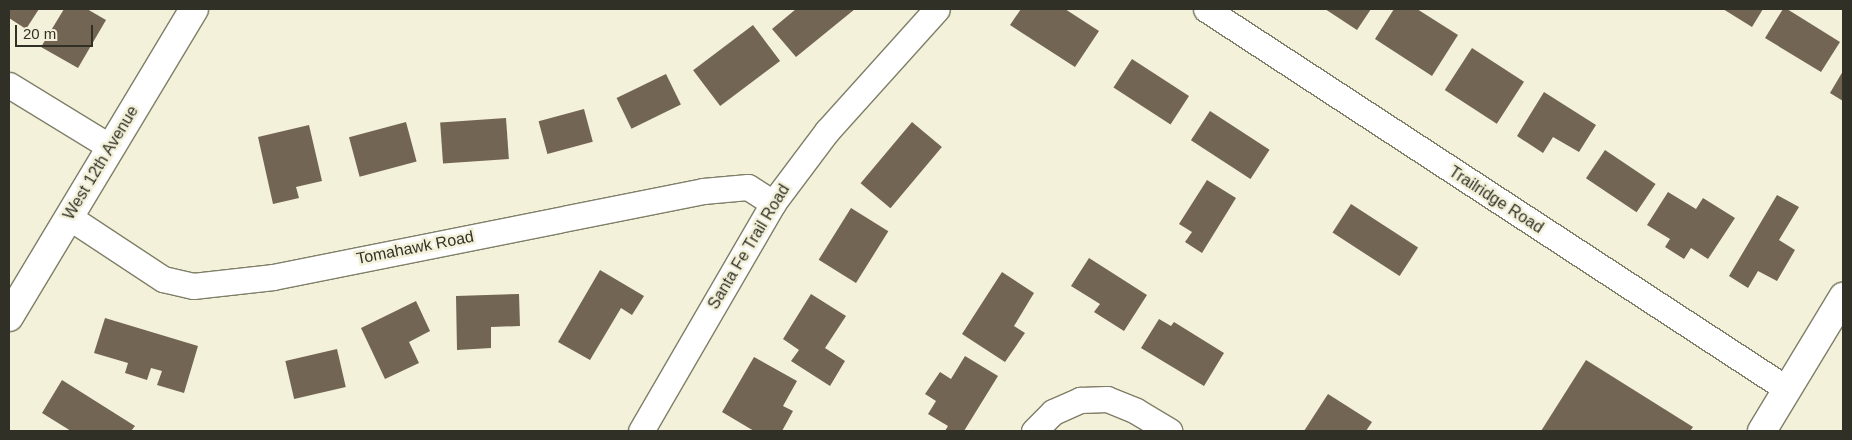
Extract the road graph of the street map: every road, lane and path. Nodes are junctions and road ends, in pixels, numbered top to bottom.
1 (194, 9) edge
2 (937, 9) edge
3 (1206, 9) edge
4 (9, 85) edge
5 (110, 147) junction
6 (773, 203) junction
7 (69, 217) junction
8 (1843, 297) edge
9 (9, 317) edge
10 (1787, 389) junction
11 (640, 431) edge
12 (1034, 431) edge
13 (1169, 431) edge
14 (1762, 431) edge

1 - 5 main road, West 12th Avenue
2 - 6 street, Santa Fe Trail Road
3 - 10 street, Trailridge Road
4 - 5 street
5 - 7 main road, West 12th Avenue
6 - 7 street, Tomahawk Road
6 - 11 street, Santa Fe Trail Road
7 - 9 main road, West 12th Avenue
8 - 10 main road
10 - 14 main road
12 - 13 street

